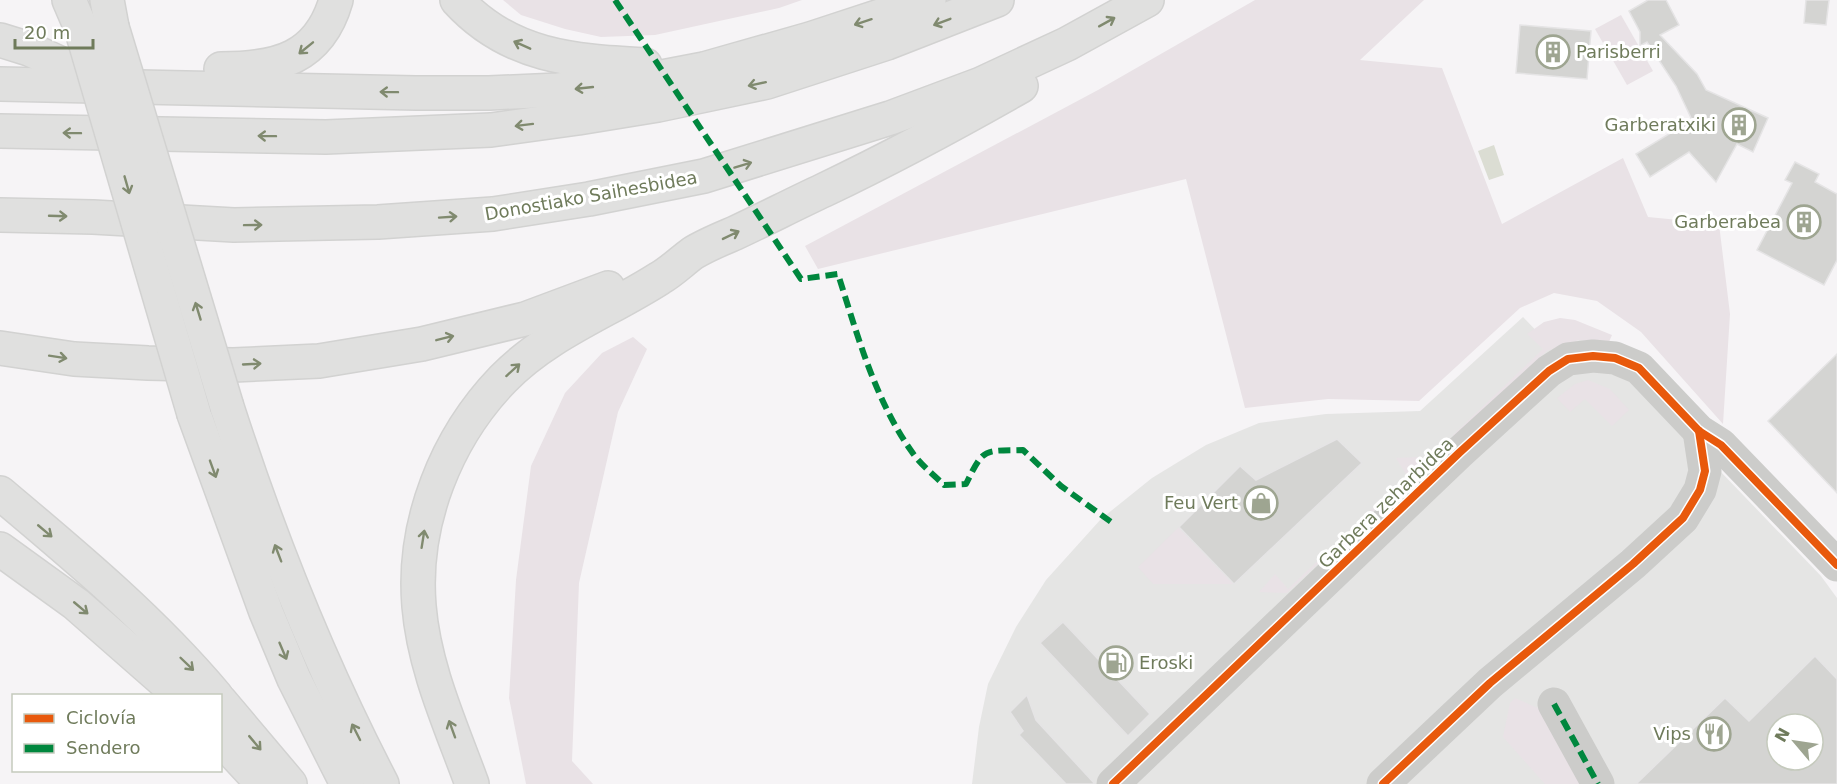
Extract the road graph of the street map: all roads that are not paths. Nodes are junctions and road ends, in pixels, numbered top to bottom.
1 (336, 0) edge
2 (457, 0) edge
3 (929, 0) edge
4 (997, 0) edge
5 (1147, 0) edge
6 (90, 11) edge
7 (0, 40) edge
8 (1067, 44) junction
9 (0, 66) edge
10 (66, 66) junction
11 (704, 69) junction
12 (0, 84) edge
13 (0, 131) edge
14 (0, 215) edge
15 (695, 252) junction
16 (0, 348) edge
17 (1699, 431) junction
18 (0, 493) edge
19 (0, 549) edge
20 (1837, 565) edge
21 (178, 694) edge
22 (214, 694) edge
23 (222, 703) edge
24 (1554, 704) dead end
25 (222, 740) edge
26 (264, 784) edge
27 (290, 784) edge
28 (347, 784) edge
29 (382, 784) edge
30 (472, 784) edge
31 (1113, 784) edge
32 (1383, 784) edge
33 (1598, 784) edge

1 -> 10 highway
11 -> 2 highway
3 -> 11 highway
4 -> 13 highway
8 -> 5 highway, Donostiako Saihesbidea
6 -> 28 highway, bridge
29 -> 6 highway, bridge
7 - 10 highway
14 -> 8 highway, Donostiako Saihesbidea
15 -> 8 highway
9 - 10 highway
11 -> 12 highway
16 -> 15 highway
30 -> 15 highway
17 - 20 street, Garbera zeharbidea
17 - 31 street, Garbera zeharbidea
17 - 32 street
18 -> 22 highway
19 -> 21 highway
23 -> 27 highway
24 - 33 street
25 - 26 highway

